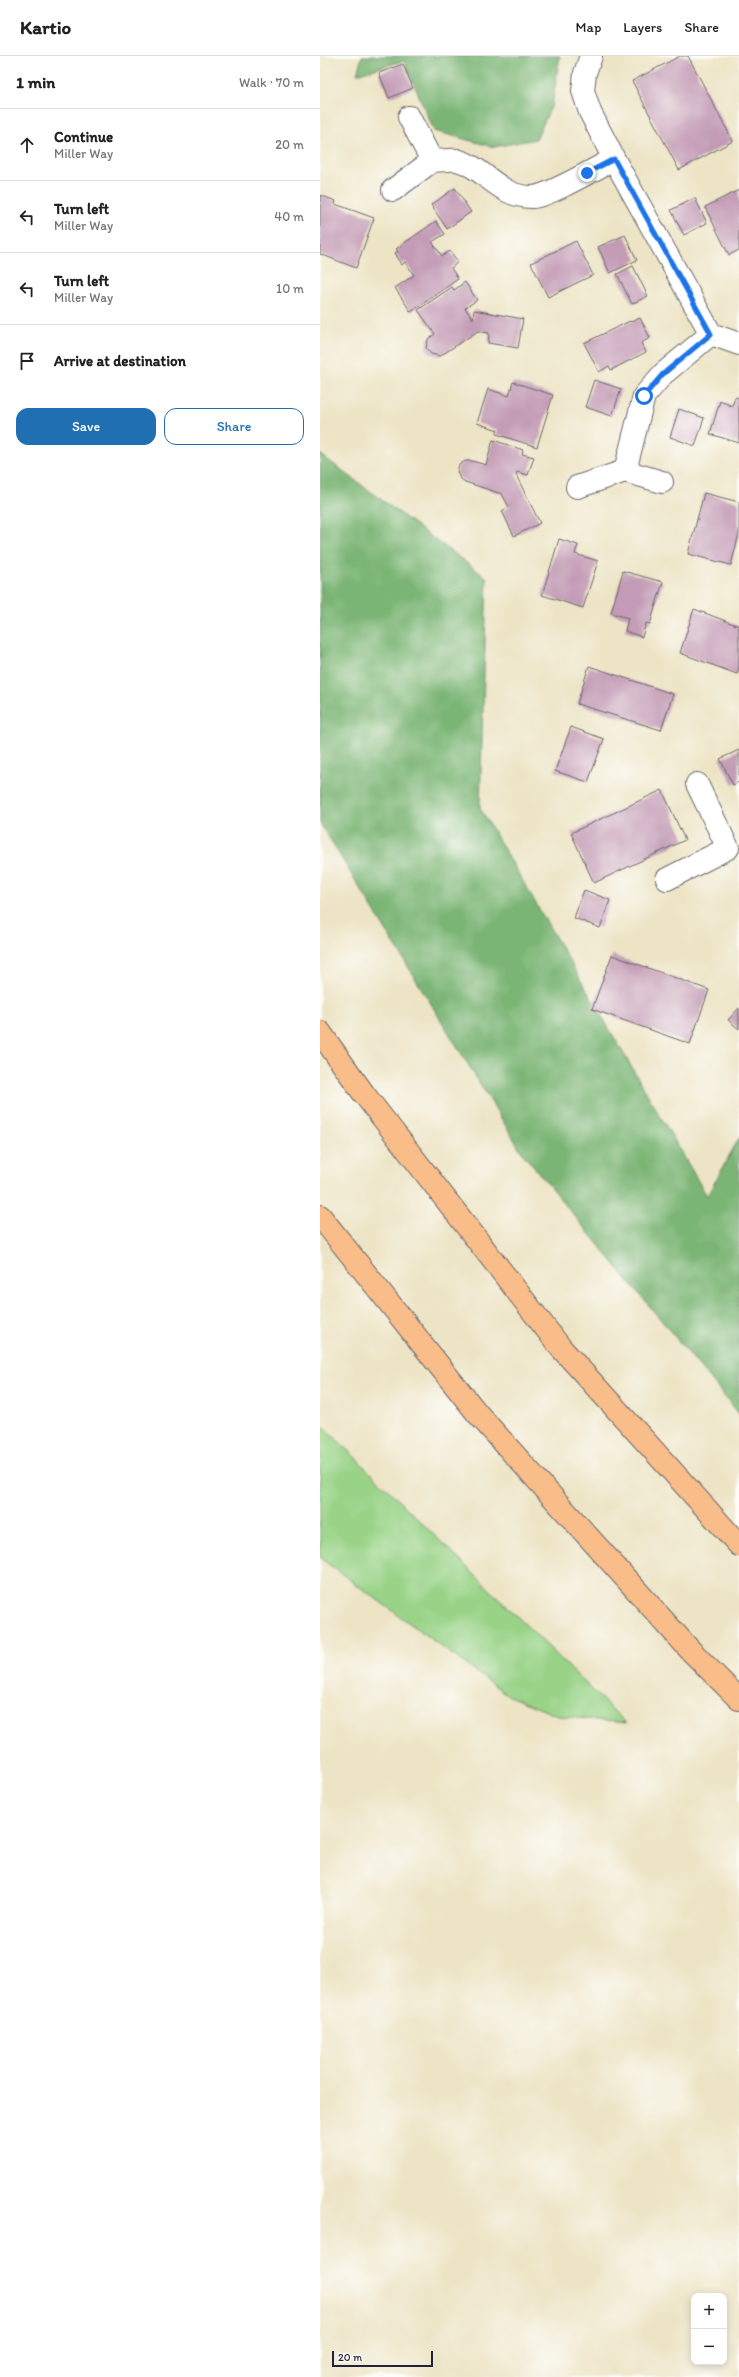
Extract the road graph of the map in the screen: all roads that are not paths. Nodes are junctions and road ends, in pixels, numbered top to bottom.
1 (591, 56) edge
2 (409, 117) dead end
3 (614, 159) junction
4 (432, 161) junction
5 (393, 190) dead end
6 (711, 334) junction
7 (739, 344) edge
8 (625, 471) junction
9 (662, 482) dead end
10 (577, 487) dead end
11 (697, 784) dead end
12 (734, 846) edge
13 (667, 879) dead end
14 (320, 1032) edge
15 (320, 1216) edge
16 (739, 1545) edge
17 (739, 1699) edge

1 - 3 street
2 - 4 street
3 - 4 street
3 - 6 street
4 - 5 street
6 - 7 street
6 - 8 street
8 - 9 street
8 - 10 street
11 - 12 street
12 - 13 street
14 - 16 highway
15 - 17 highway

